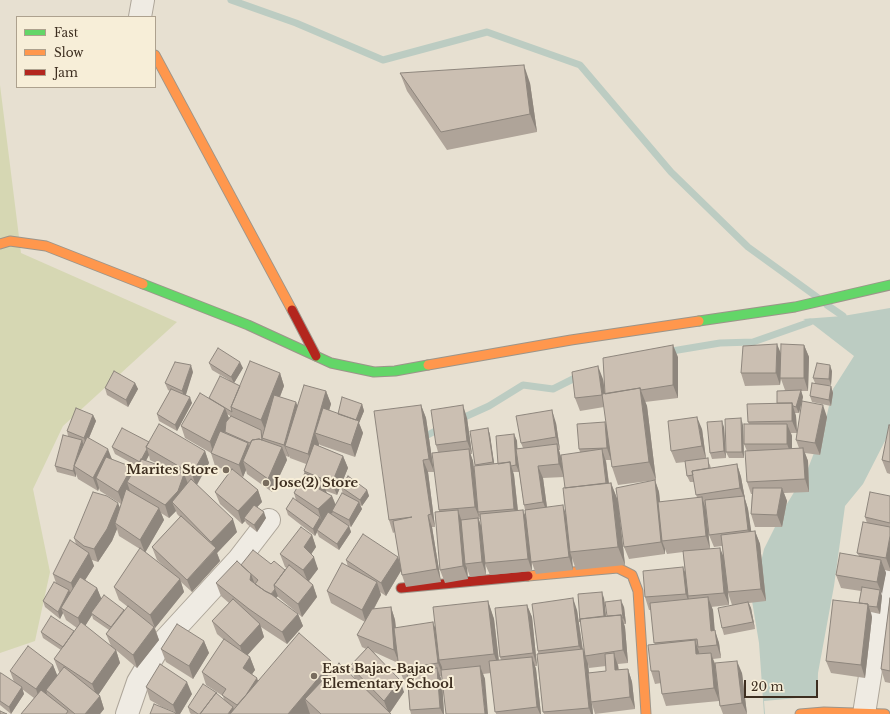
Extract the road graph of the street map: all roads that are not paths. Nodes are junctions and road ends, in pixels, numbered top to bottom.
1 (143, 0) edge
2 (140, 16) edge
3 (156, 57) edge
4 (0, 244) edge
5 (890, 285) edge
6 (316, 356) junction
7 (269, 520) dead end
8 (885, 581) dead end
9 (401, 588) edge
10 (127, 714) edge
11 (646, 714) edge
12 (800, 714) edge
13 (864, 714) edge
14 (885, 714) edge

1 - 2 street
3 - 6 street
4 - 6 street
5 - 6 street
7 - 10 street
8 - 13 street
9 - 11 street
12 - 13 street
13 - 14 street

